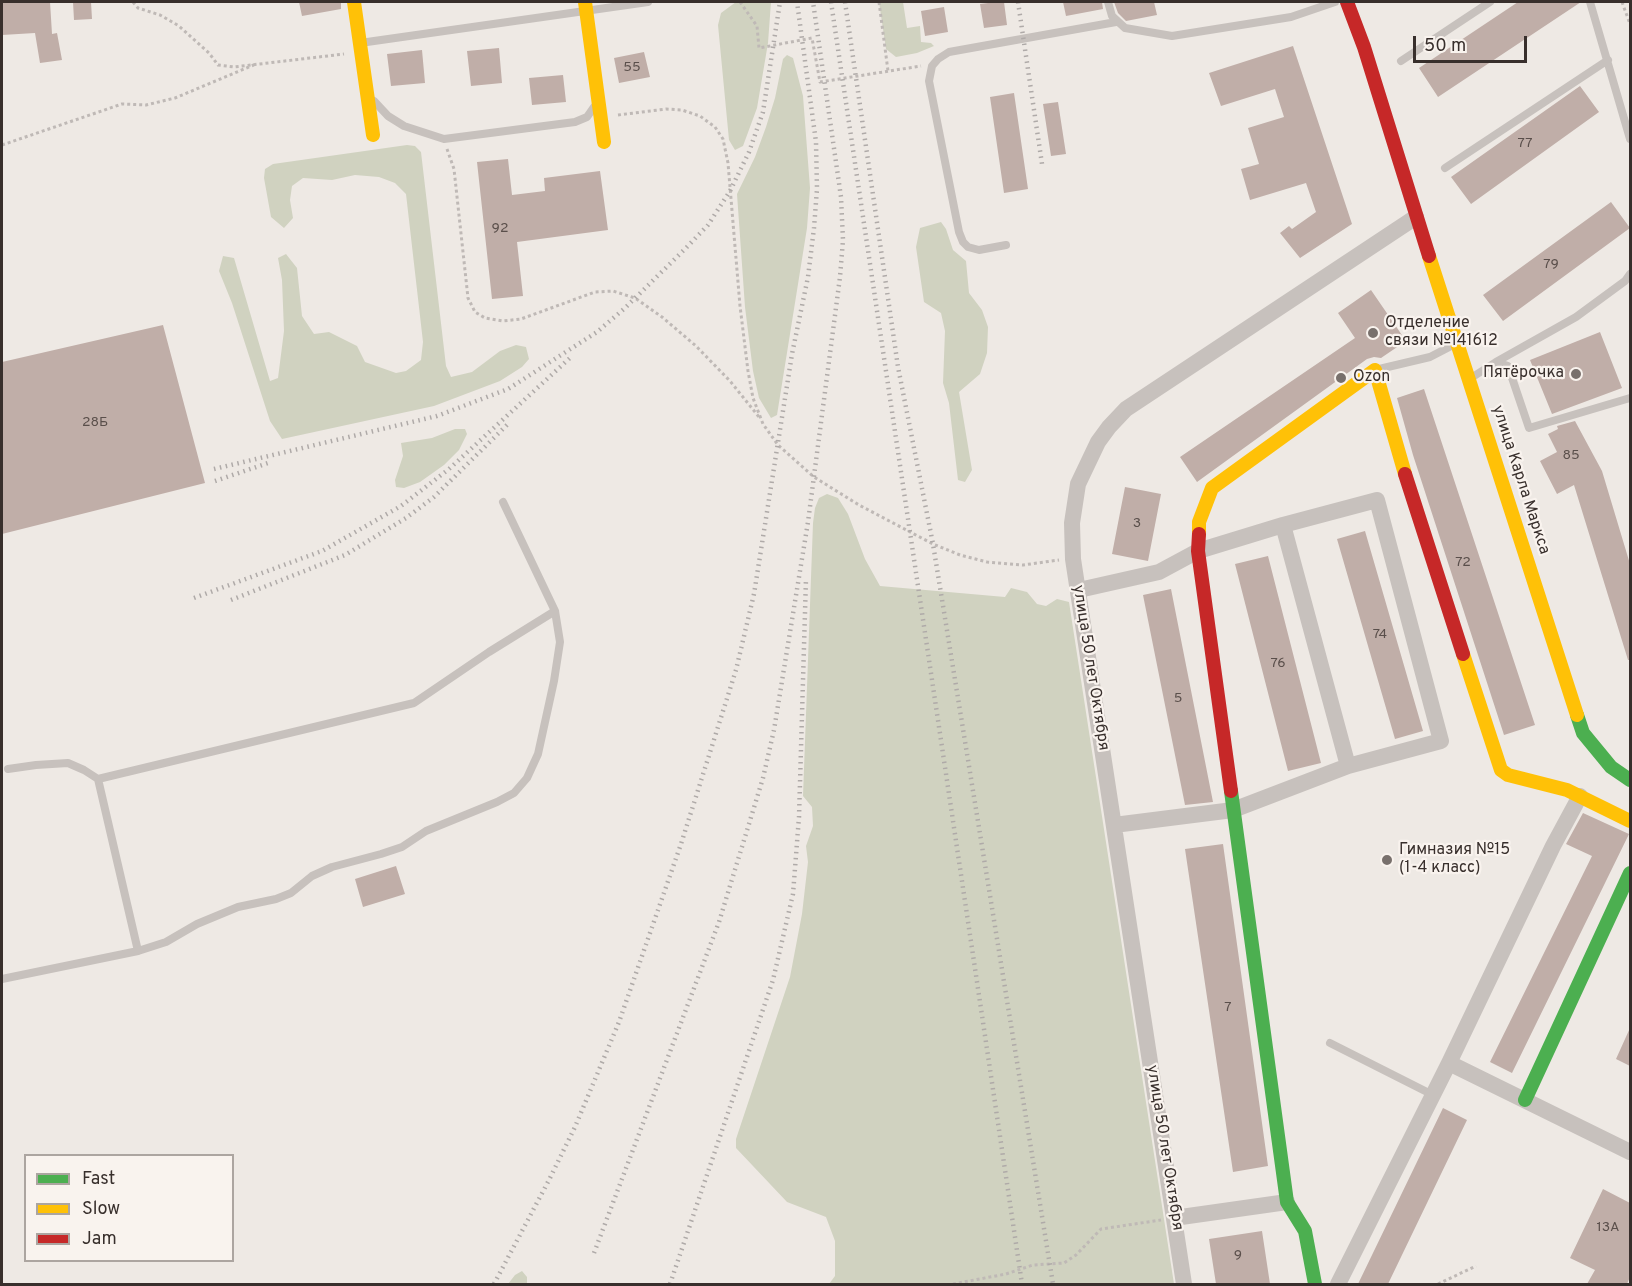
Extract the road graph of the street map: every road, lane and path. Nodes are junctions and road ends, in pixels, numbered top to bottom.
1 (133, 2) edge
2 (354, 2) edge
3 (648, 2) edge
4 (740, 2) edge
5 (879, 2) edge
6 (1108, 2) edge
7 (1335, 2) edge
8 (1347, 2) edge
9 (1490, 2) edge
10 (1590, 2) edge
11 (1622, 2) edge
12 (586, 7) edge
13 (1116, 22) junction
14 (1630, 24) edge
15 (360, 48) junction
16 (1608, 60) junction
17 (1401, 61) dead end
18 (256, 64) junction
19 (932, 66) junction
20 (889, 72) junction
21 (366, 88) junction
22 (598, 96) junction
23 (601, 117) junction
24 (373, 135) dead end
25 (1630, 138) edge
26 (444, 139) junction
27 (604, 142) dead end
28 (2, 145) edge
29 (1445, 168) dead end
30 (1416, 217) junction
31 (1006, 245) dead end
32 (1630, 274) edge
33 (1458, 343) junction
34 (1496, 362) junction
35 (1375, 370) junction
36 (1470, 379) junction
37 (1630, 398) edge
38 (761, 419) junction
39 (503, 502) dead end
40 (1283, 525) junction
41 (1198, 551) junction
42 (1073, 559) junction
43 (1079, 590) junction
44 (555, 611) junction
45 (1348, 766) junction
46 (8, 769) dead end
47 (98, 779) junction
48 (1630, 780) edge
49 (1580, 796) junction
50 (1233, 810) junction
51 (1630, 821) edge
52 (1114, 825) junction
53 (1630, 873) edge
54 (138, 951) junction
55 (2, 979) edge
56 (1330, 1043) dead end
57 (1449, 1063) junction
58 (1433, 1095) junction
59 (1525, 1100) junction
60 (1630, 1152) edge
61 (1287, 1202) junction
62 (1174, 1218) junction
63 (1476, 1266) dead end
64 (953, 1284) edge
65 (1184, 1284) edge
66 (1315, 1284) edge
67 (1338, 1284) edge
68 (1438, 1284) edge

1 - 18 path
2 - 15 street
3 - 12 lane
4 - 20 path
5 - 20 path
6 - 13 lane
7 - 13 lane
8 - 30 street, улица Карла Маркса
9 - 17 lane
10 - 16 lane
11 - 14 path
12 - 15 lane
12 - 22 street
13 - 19 lane
15 - 18 path
15 - 21 street
16 - 25 lane
16 - 29 lane
18 - 28 path
19 - 20 path
19 - 31 lane
21 - 24 street
21 - 26 lane
22 - 23 street
22 - 26 lane
23 - 27 street
23 - 38 path
26 - 38 path
30 - 33 street, улица Карла Маркса
30 - 42 street, улица 50 лет Октября
32 - 34 lane
33 - 35 lane
33 - 36 street, улица Карла Маркса
34 - 36 lane
34 - 37 lane
35 - 41 street
35 - 49 street
36 - 48 street, улица Карла Маркса
38 - 42 path
39 - 44 lane
40 - 41 street
40 - 45 street
40 - 45 street
41 - 43 street
41 - 50 street
42 - 43 street, улица 50 лет Октября
43 - 52 street, улица 50 лет Октября
44 - 47 lane
44 - 54 lane
45 - 50 street
46 - 47 lane
47 - 54 lane
49 - 51 street
49 - 57 street
50 - 52 street
50 - 61 street
52 - 62 street, улица 50 лет Октября
53 - 59 street
54 - 55 lane
56 - 58 lane
57 - 58 street
57 - 59 street
58 - 67 street
59 - 60 street
61 - 62 street
61 - 66 street
62 - 64 path
62 - 65 street, улица 50 лет Октября
63 - 68 path

